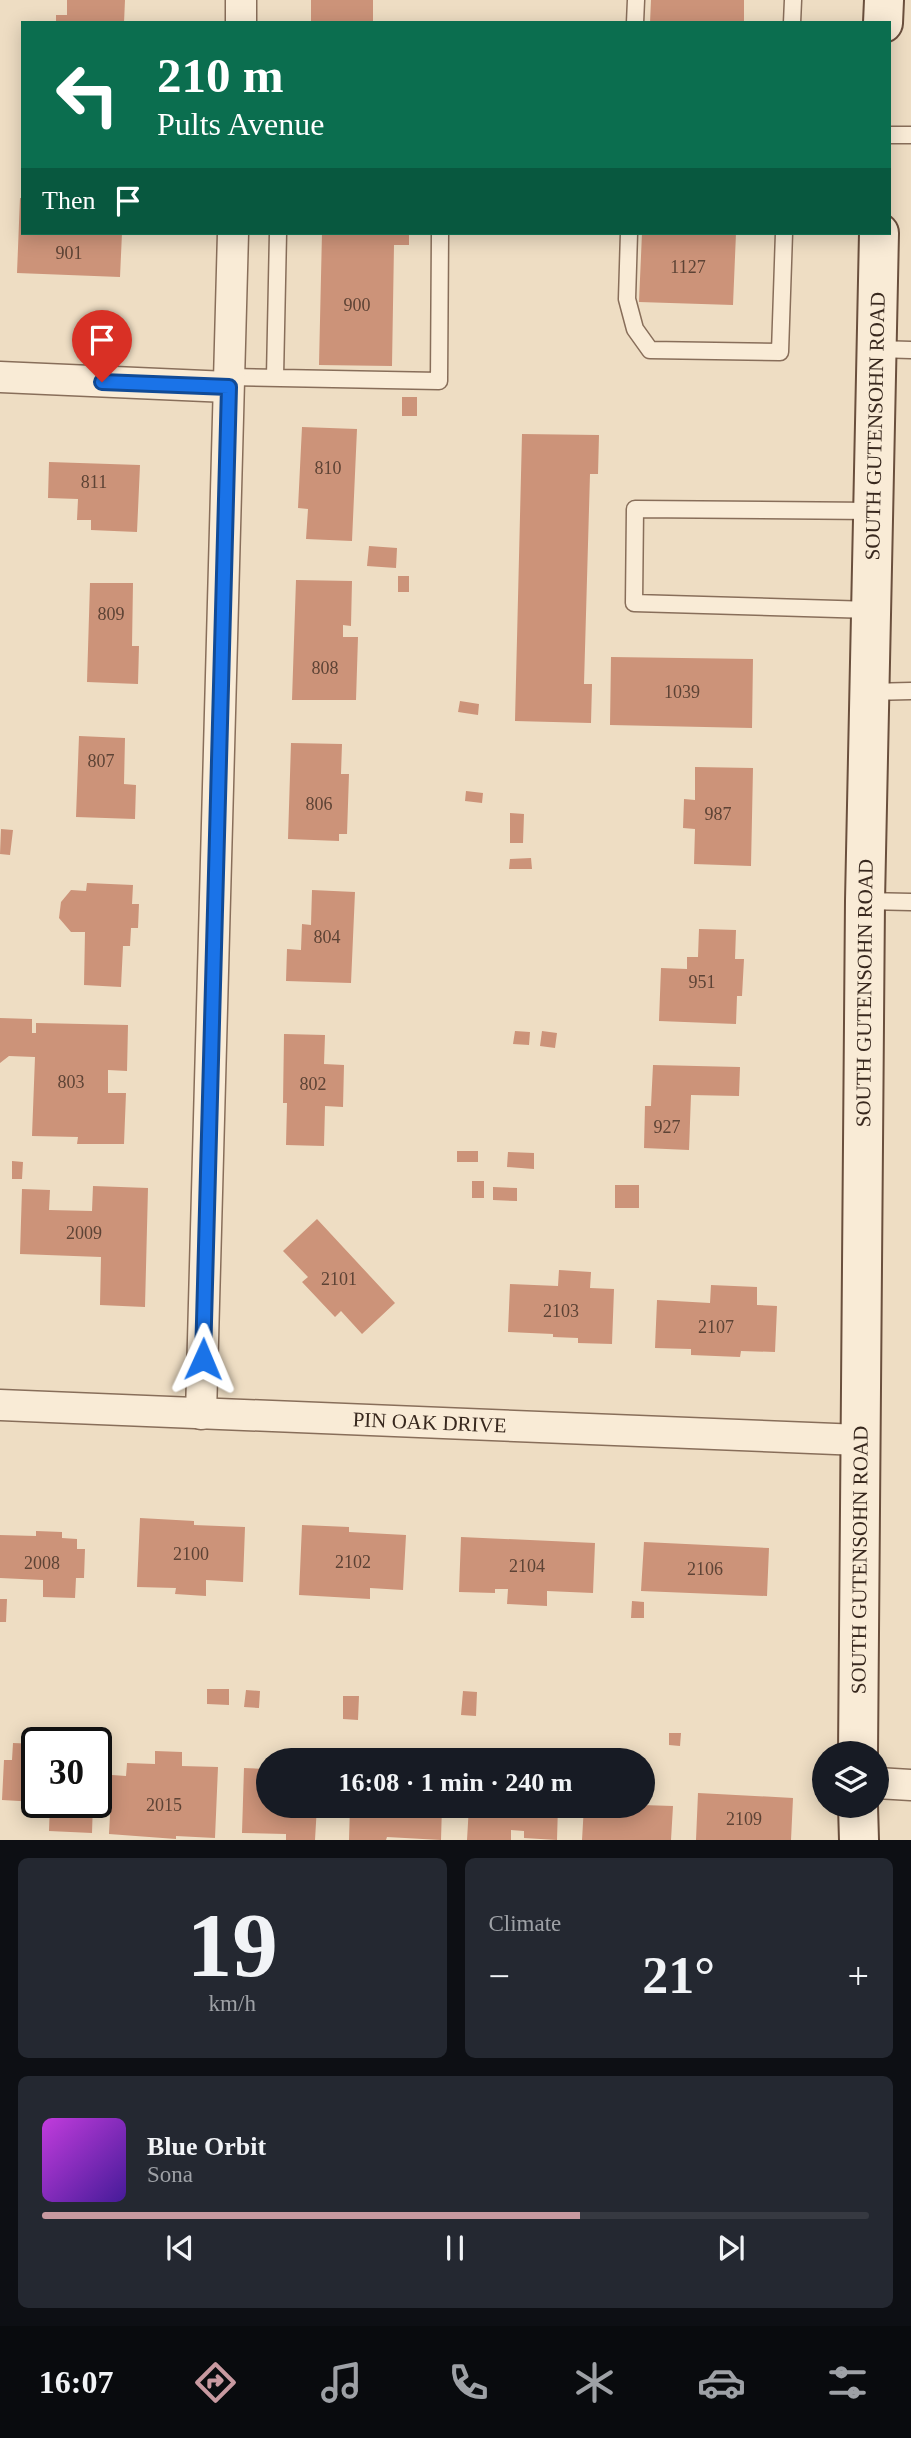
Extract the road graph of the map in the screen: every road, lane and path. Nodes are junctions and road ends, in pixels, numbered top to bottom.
1 (241, 0) edge
2 (636, 0) edge
3 (793, 0) edge
4 (884, 0) edge
5 (240, 21) edge
6 (635, 21) edge
7 (792, 21) edge
8 (883, 21) edge
9 (891, 135) edge
10 (911, 135) edge
11 (233, 235) edge
12 (278, 235) edge
13 (440, 235) edge
14 (629, 235) edge
15 (784, 235) edge
16 (879, 235) edge
17 (894, 349) edge
18 (0, 377) edge
19 (275, 377) junction
20 (229, 382) junction
21 (873, 511) junction
22 (871, 610) junction
23 (911, 691) edge
24 (869, 692) junction
25 (865, 901) junction
26 (911, 902) edge
27 (0, 1405) edge
28 (201, 1414) junction
29 (860, 1440) junction
30 (858, 1741) edge
31 (889, 1784) edge
32 (911, 1785) edge
33 (858, 1818) edge
34 (859, 1839) edge

1 - 5 street
2 - 6 lane
3 - 7 lane
4 - 8 street
9 - 10 lane
11 - 20 street
12 - 19 lane
13 - 19 lane
14 - 15 lane
16 - 17 street, SOUTH GUTENSOHN ROAD
17 - 21 street, SOUTH GUTENSOHN ROAD
18 - 20 street
19 - 20 lane
20 - 28 street
21 - 22 street, SOUTH GUTENSOHN ROAD
21 - 22 lane
22 - 24 street, SOUTH GUTENSOHN ROAD
23 - 24 lane
24 - 25 street, SOUTH GUTENSOHN ROAD
25 - 26 lane
25 - 29 street, SOUTH GUTENSOHN ROAD
27 - 28 street, PIN OAK DRIVE
28 - 29 street, PIN OAK DRIVE
29 - 30 street, SOUTH GUTENSOHN ROAD
31 - 32 street
33 - 34 street

